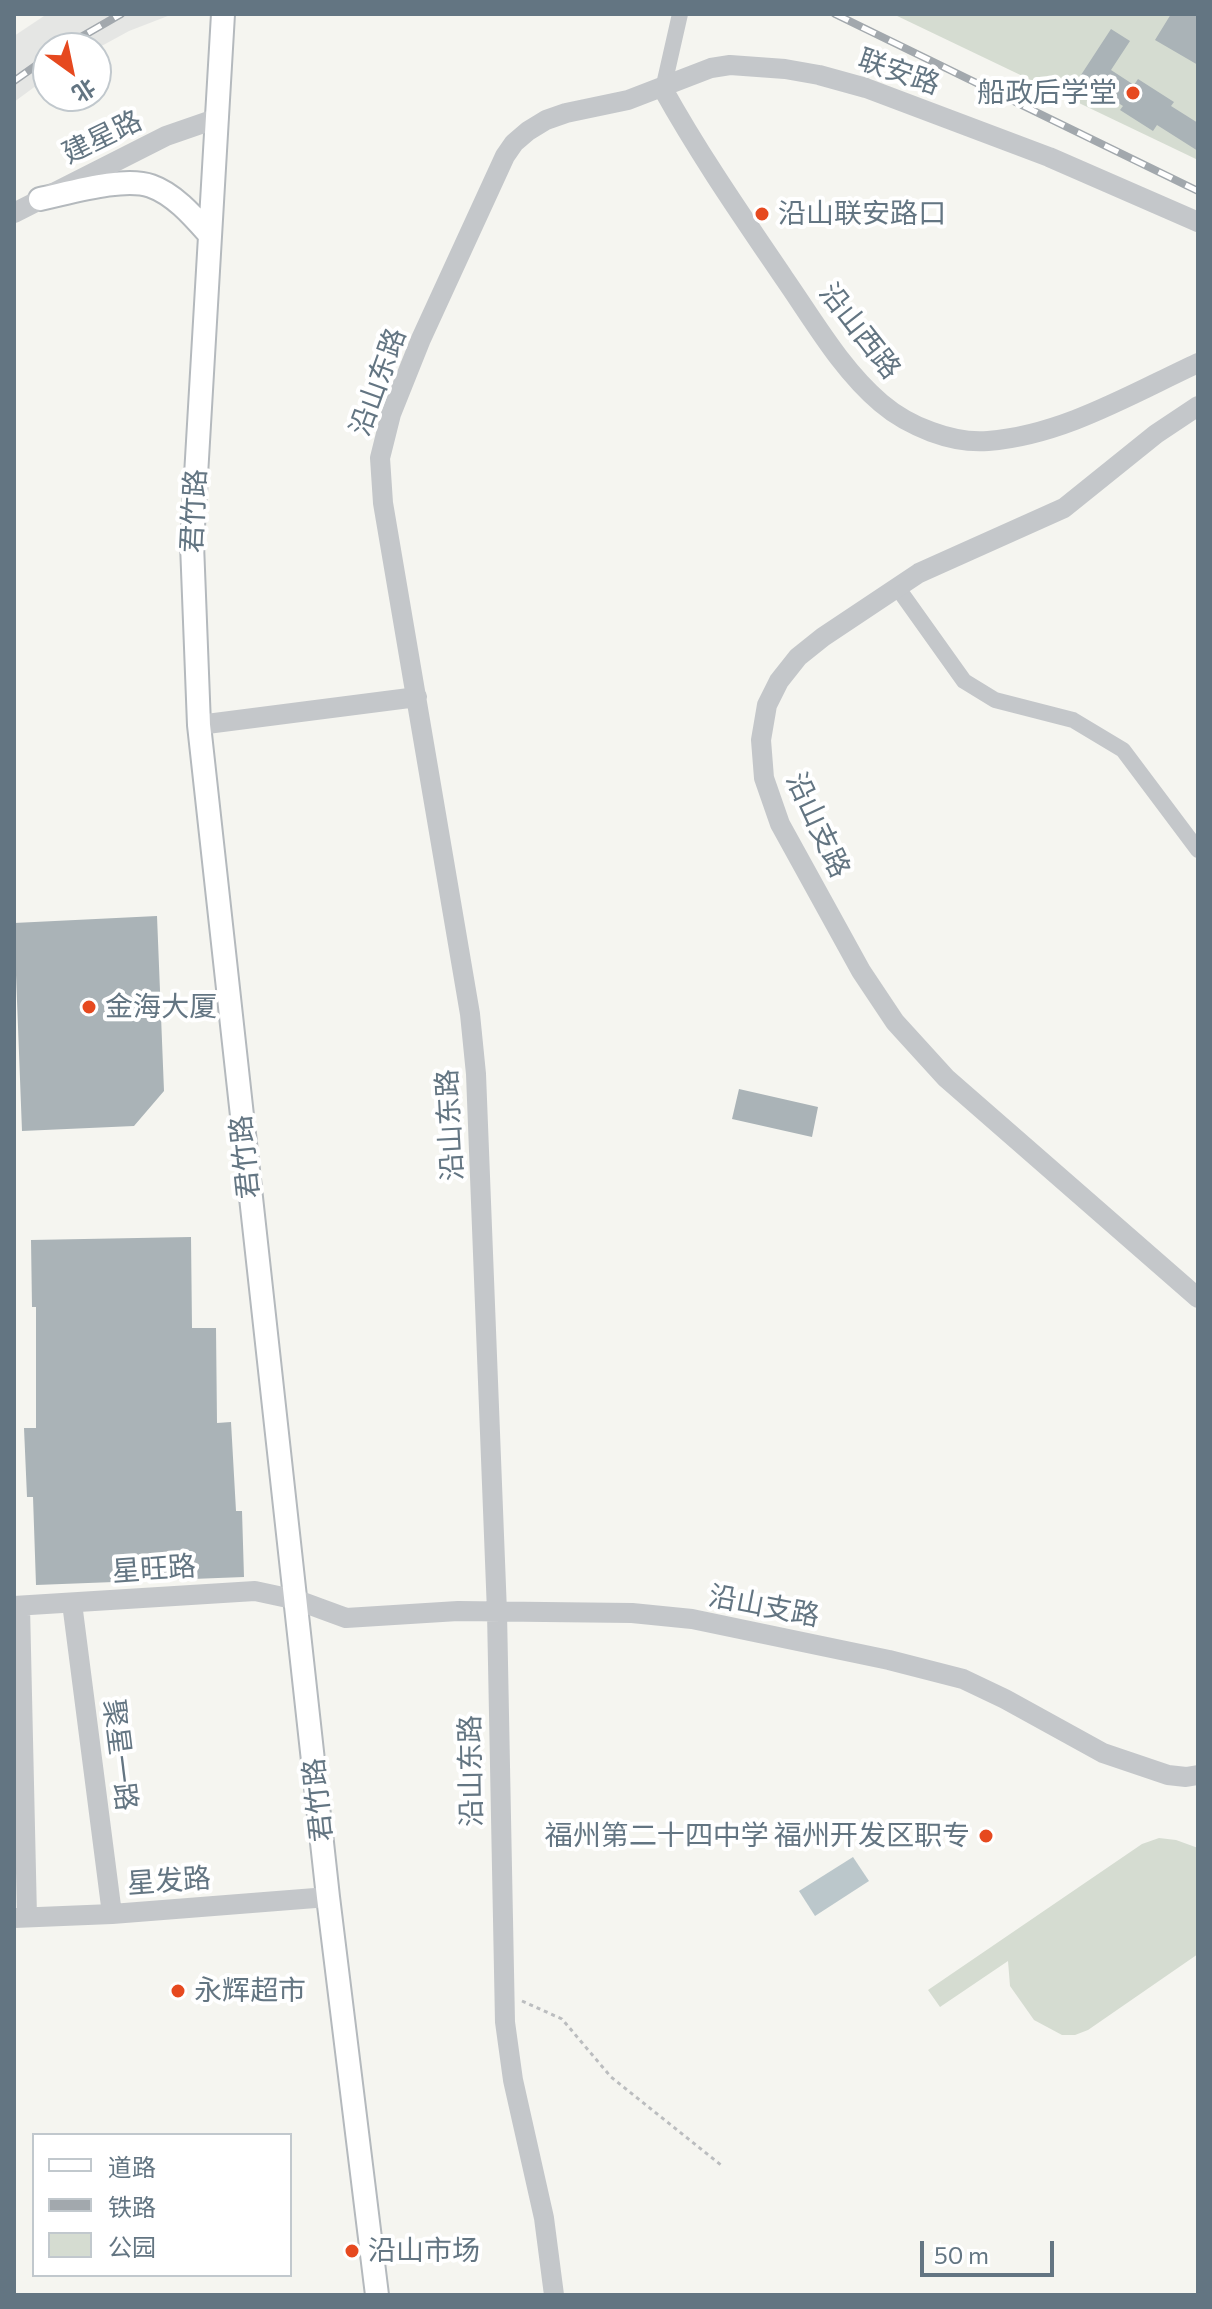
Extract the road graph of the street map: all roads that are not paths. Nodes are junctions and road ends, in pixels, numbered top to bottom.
1 (223, 14) edge
2 (680, 14) edge
3 (663, 89) junction
4 (218, 118) junction
5 (40, 199) junction
6 (14, 213) edge
7 (1198, 222) edge
8 (209, 234) junction
9 (1198, 363) edge
10 (1198, 406) edge
11 (897, 587) junction
12 (417, 697) junction
13 (199, 725) junction
14 (1198, 850) edge
15 (1198, 1298) edge
16 (297, 1600) junction
17 (72, 1603) junction
18 (17, 1606) edge
19 (497, 1612) junction
20 (1198, 1775) edge
21 (328, 1897) junction
22 (112, 1914) junction
23 (20, 1918) edge
24 (377, 2295) edge
25 (554, 2295) edge

1 - 4 main road, 君竹路
2 - 3 street
3 - 7 street, 联安路
3 - 9 street, 沿山西路
3 - 12 street, 沿山东路
4 - 5 street, 建星路
4 - 8 main road, 君竹路
5 - 6 street, 建星路
5 - 8 main road
8 - 13 main road, 君竹路
10 - 11 street, 沿山支路
11 - 14 street
11 - 15 street, 沿山支路
12 - 13 street
12 - 19 street, 沿山东路
13 - 16 main road, 君竹路
16 - 17 street, 星旺路
16 - 19 street, 沿山支路
16 - 21 main road, 君竹路
17 - 18 street, 星旺路
17 - 22 street, 聚星一路
18 - 23 street
19 - 20 street, 沿山支路
19 - 25 street, 沿山东路
21 - 22 street, 星发路
21 - 24 main road, 君竹路
22 - 23 street, 星发路

